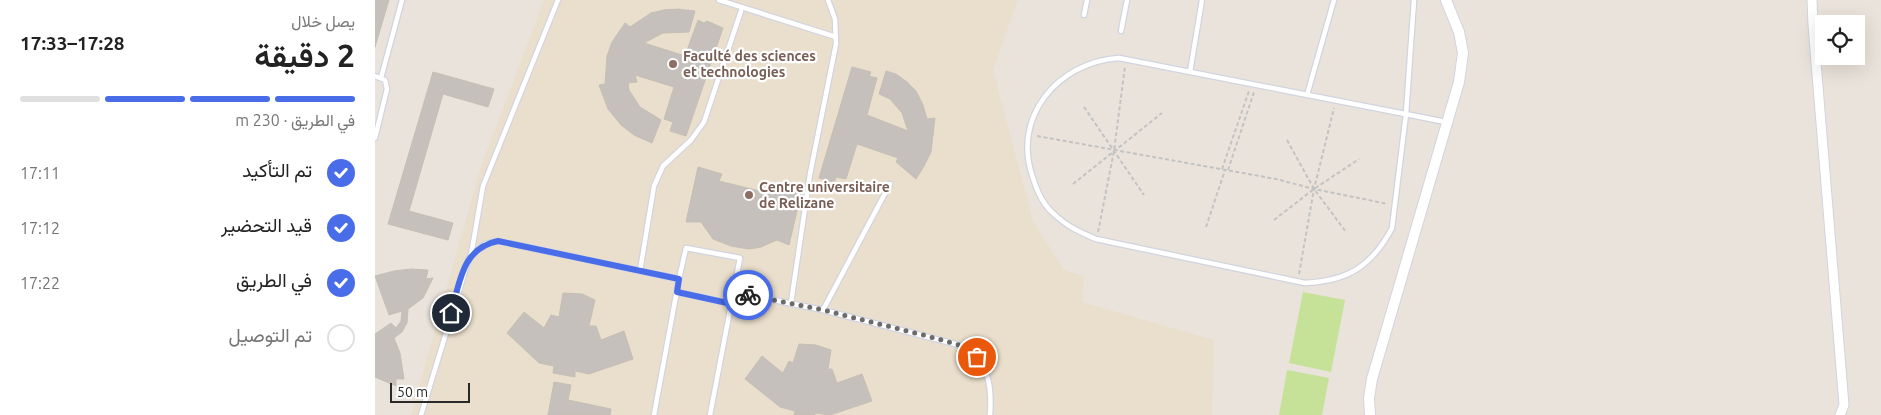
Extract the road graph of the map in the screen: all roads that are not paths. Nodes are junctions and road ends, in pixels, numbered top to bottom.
1 (402, 0) edge
2 (558, 0) edge
3 (719, 0) edge
4 (828, 0) edge
5 (1087, 0) edge
6 (1127, 0) edge
7 (1202, 0) edge
8 (1334, 0) edge
9 (1414, 0) edge
10 (1446, 0) edge
11 (1812, 0) edge
12 (741, 11) dead end
13 (1084, 15) dead end
14 (1121, 31) dead end
15 (836, 37) junction
16 (1190, 72) junction
17 (378, 77) edge
18 (1307, 94) junction
19 (1406, 114) junction
20 (1447, 122) junction
21 (375, 138) edge
22 (890, 184) dead end
23 (471, 256) junction
24 (640, 271) junction
25 (679, 279) junction
26 (677, 292) junction
27 (734, 292) junction
28 (791, 303) junction
29 (732, 304) junction
30 (823, 310) junction
31 (421, 415) edge
32 (654, 415) edge
33 (710, 415) edge
34 (990, 415) edge
35 (1370, 415) edge
36 (1840, 415) edge

1 - 17 lane
2 - 23 lane
3 - 15 lane
4 - 15 lane
5 - 13 lane
6 - 14 lane
7 - 16 lane
8 - 18 lane
9 - 19 lane
10 - 20 street
11 - 36 street
12 - 24 lane
15 - 28 lane
16 - 18 lane
16 - 19 lane
17 - 21 lane
18 - 19 lane
19 - 20 lane
20 - 35 street
22 - 30 lane
23 - 24 lane
23 - 31 lane
24 - 25 lane
25 - 26 lane
25 - 27 lane
26 - 29 lane
26 - 32 lane
27 - 28 lane
27 - 29 lane
28 - 30 lane
29 - 33 lane
30 - 34 lane

